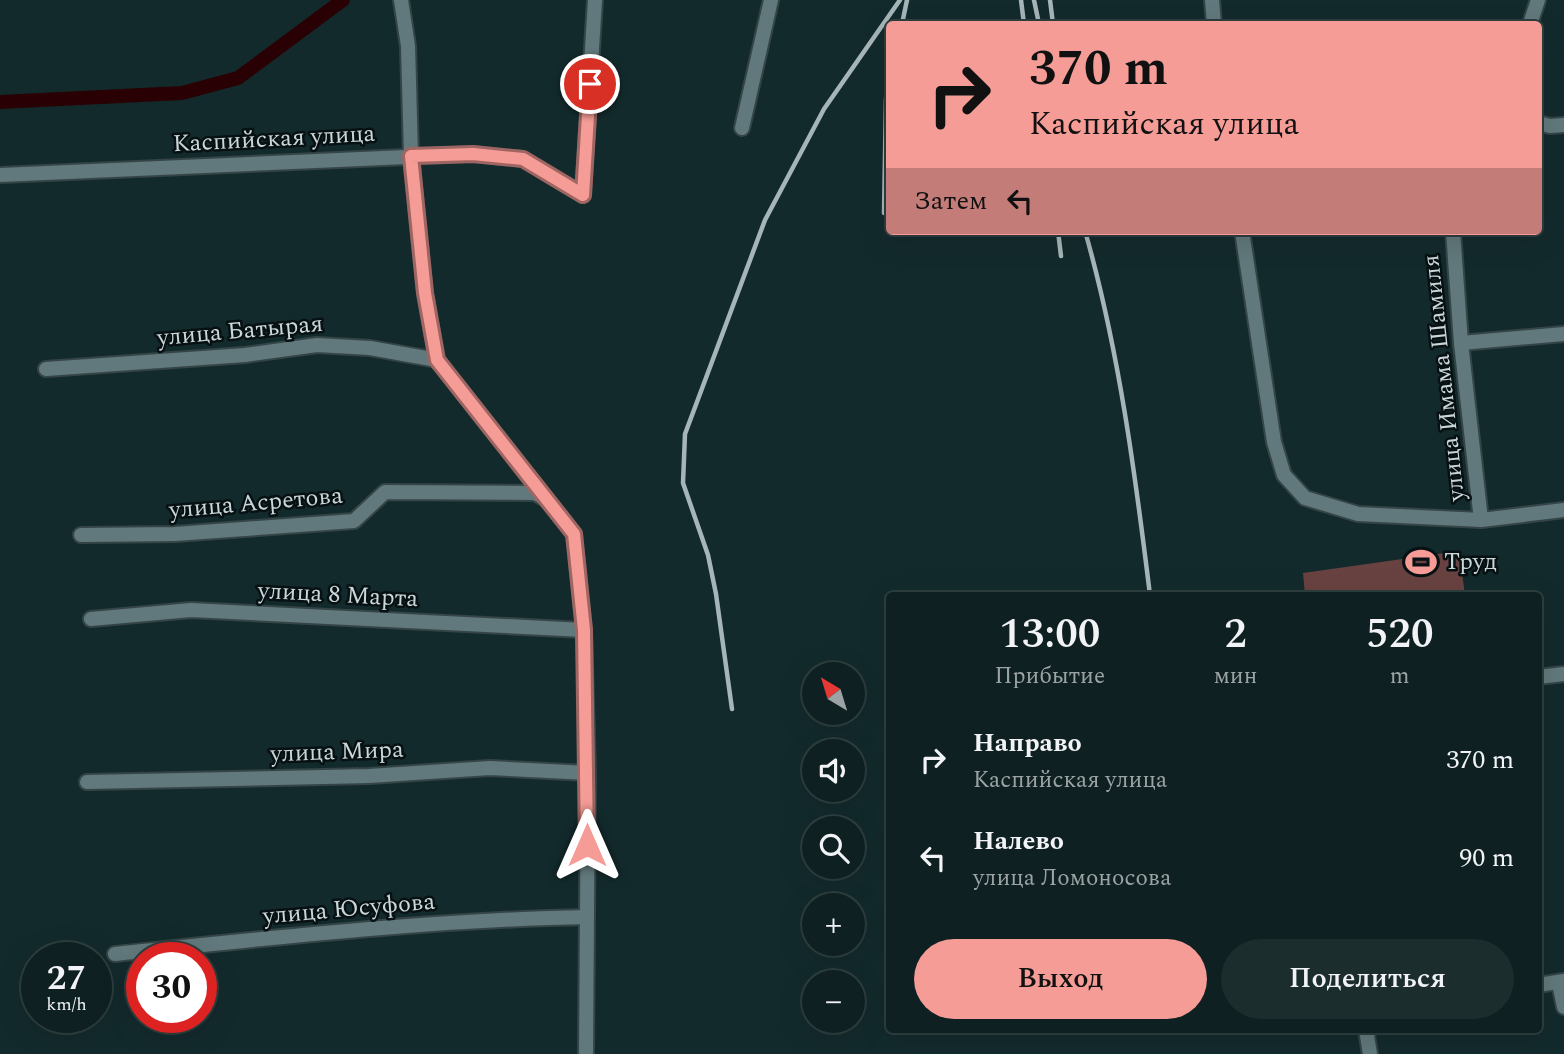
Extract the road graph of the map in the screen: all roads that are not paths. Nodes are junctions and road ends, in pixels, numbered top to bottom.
1 (401, 0) edge
2 (595, 0) edge
3 (771, 0) edge
4 (1212, 0) edge
5 (1538, 0) edge
6 (1214, 21) edge
7 (1531, 21) edge
8 (1542, 124) edge
9 (1564, 125) edge
10 (742, 128) dead end
11 (411, 156) junction
12 (0, 175) edge
13 (1243, 235) edge
14 (1453, 235) edge
15 (1564, 334) edge
16 (1461, 343) junction
17 (437, 360) junction
18 (46, 369) dead end
19 (549, 501) junction
20 (1564, 510) edge
21 (1482, 520) junction
22 (81, 535) dead end
23 (91, 619) dead end
24 (584, 630) junction
25 (1564, 674) edge
26 (1542, 677) edge
27 (588, 774) junction
28 (88, 782) dead end
29 (587, 917) junction
30 (115, 954) dead end
31 (1561, 982) edge
32 (1542, 984) edge
33 (1564, 1007) edge
34 (1368, 1033) edge
35 (586, 1054) edge
36 (1370, 1054) edge

1 - 11 street
2 - 11 street, Каспийская улица
3 - 10 street
4 - 6 street
5 - 7 street
8 - 9 street
11 - 12 street, Каспийская улица
11 - 17 street
13 - 21 street
14 - 16 street, улица Имама Шамиля
15 - 16 street
16 - 21 street, улица Имама Шамиля
17 - 18 street, улица Батырая
17 - 19 street
19 - 22 street, улица Асретова
19 - 24 street
20 - 21 street
23 - 24 street, улица 8 Марта
24 - 27 street
25 - 26 street
27 - 28 street, улица Мира
27 - 29 street
29 - 30 street, улица Юсуфова
29 - 35 street
31 - 32 street
31 - 33 street
34 - 36 street

